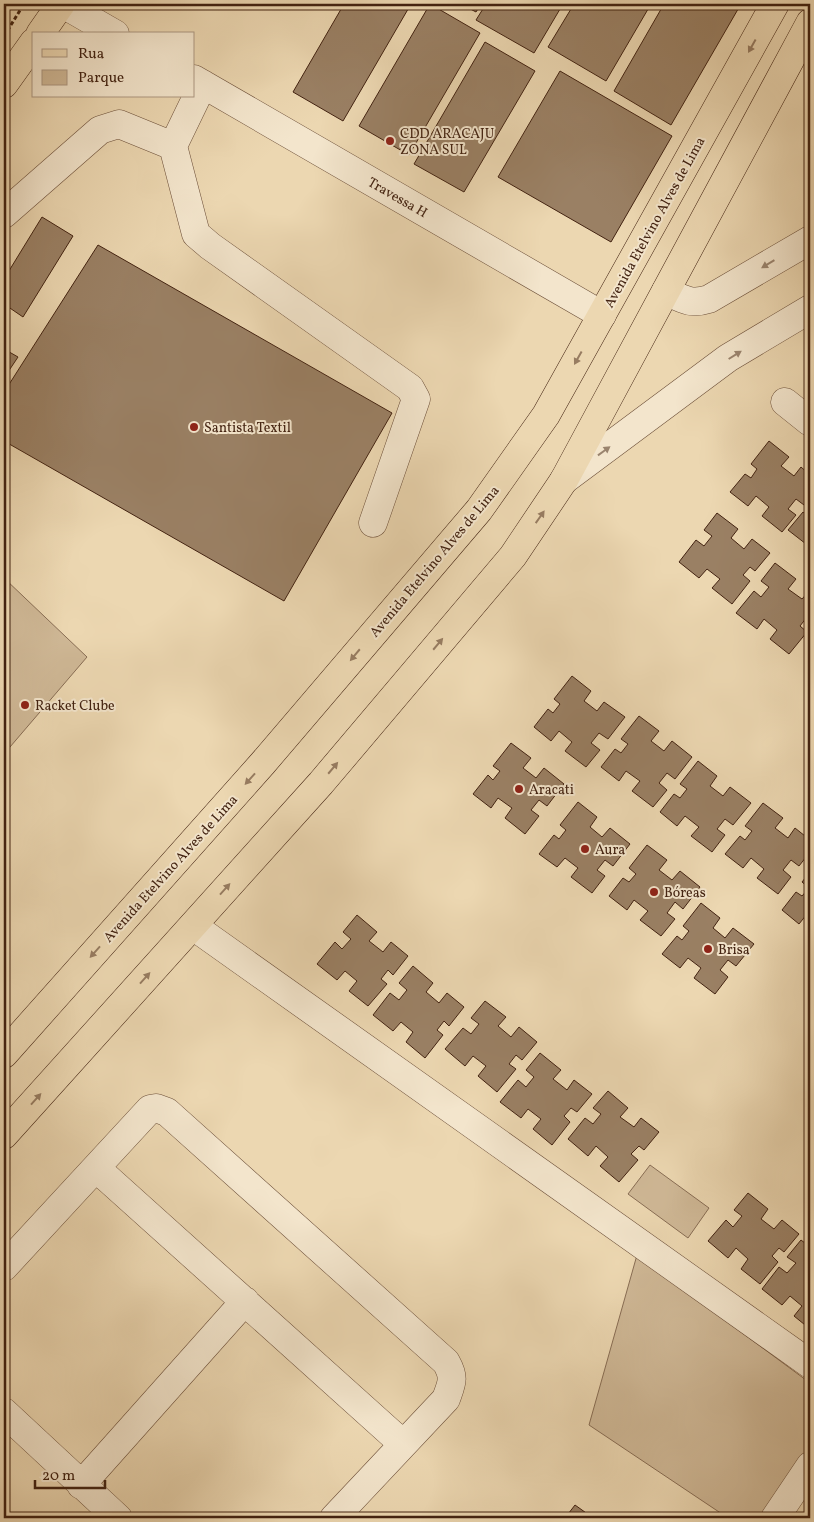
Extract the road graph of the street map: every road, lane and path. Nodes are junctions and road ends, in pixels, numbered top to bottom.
1 (24, 4) edge
2 (62, 4) edge
3 (775, 4) edge
4 (810, 23) edge
5 (41, 32) edge
6 (111, 32) edge
7 (4, 36) edge
8 (32, 45) edge
9 (198, 82) edge
10 (4, 84) edge
11 (192, 98) edge
12 (173, 146) junction
13 (4, 214) edge
14 (810, 240) edge
15 (666, 291) junction
16 (810, 309) edge
17 (602, 315) junction
18 (785, 402) dead end
19 (810, 422) edge
20 (564, 480) junction
21 (373, 524) dead end
22 (193, 926) junction
23 (4, 1054) edge
24 (4, 1135) edge
25 (96, 1168) junction
26 (7, 1258) edge
27 (245, 1301) junction
28 (810, 1364) edge
29 (4, 1412) edge
30 (403, 1444) junction
31 (810, 1466) edge
32 (81, 1485) junction
33 (118, 1518) edge
34 (334, 1518) edge
35 (775, 1518) edge

1 - 7 path
2 - 5 main road
2 - 6 street
3 -> 17 main road, Avenida Etelvino Alves de Lima
4 - 15 main road
8 - 10 main road
9 - 17 street, Travessa H
11 - 12 street
12 - 13 street
12 - 21 street
14 -> 15 street
15 - 20 main road
20 -> 16 street
17 -> 23 main road, Avenida Etelvino Alves de Lima
18 - 19 street
22 -> 20 main road
24 -> 22 main road
22 - 28 street
25 - 26 street
25 - 27 street
25 - 30 street
27 - 30 street
27 - 32 street
29 - 32 street
30 - 34 street
31 - 35 street
32 - 33 street

